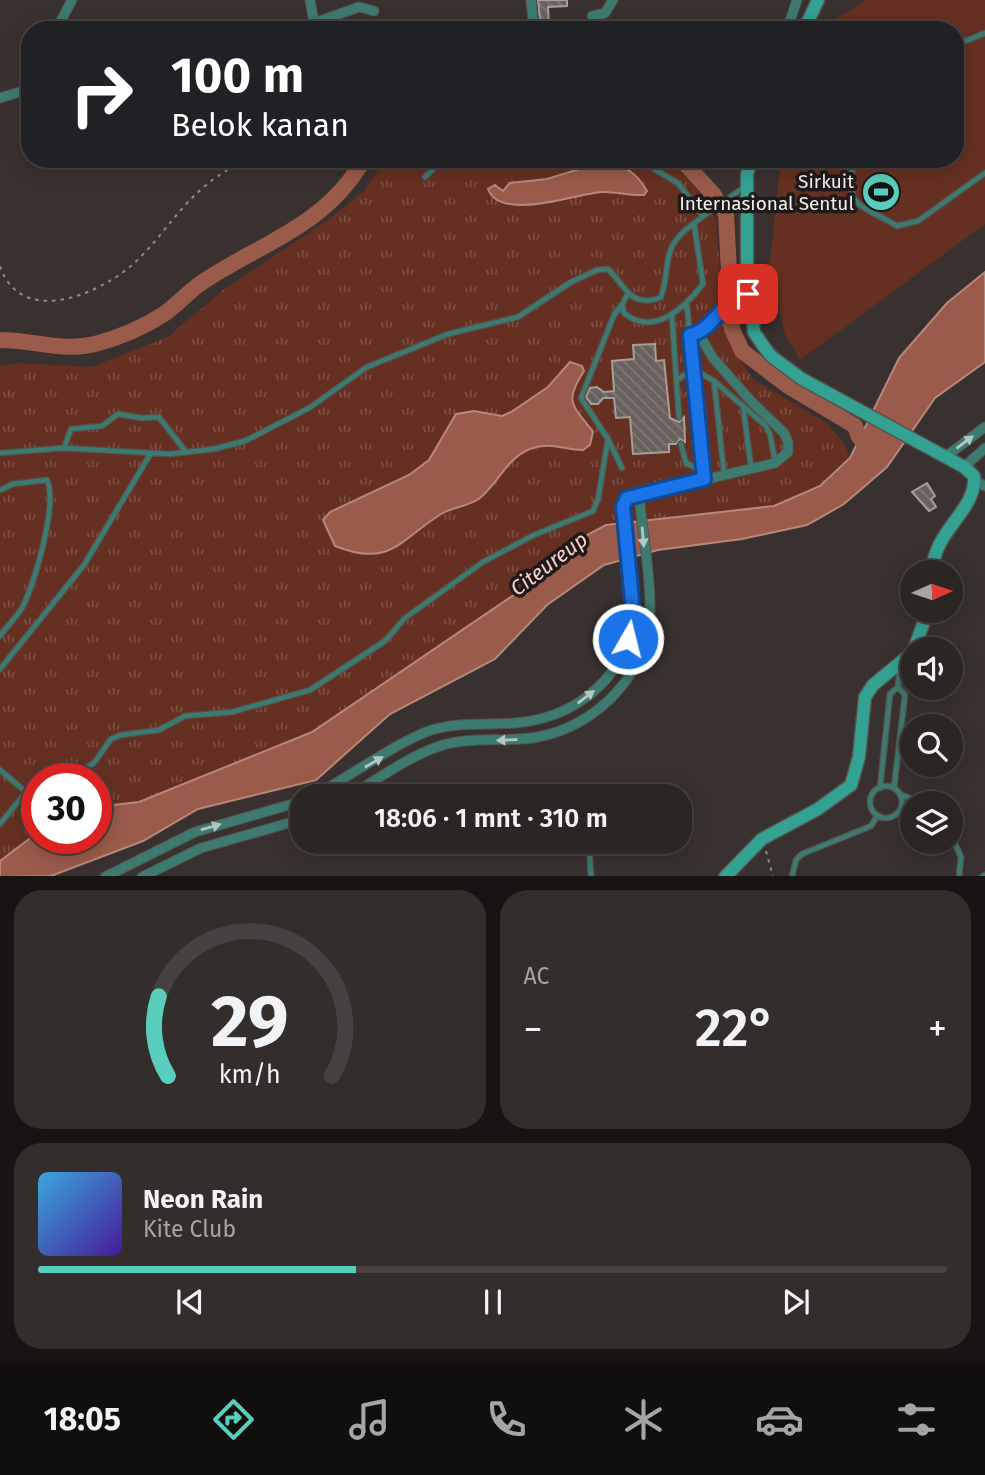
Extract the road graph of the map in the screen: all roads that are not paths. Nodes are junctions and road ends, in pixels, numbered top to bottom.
1 (72, 0) edge
2 (310, 0) edge
3 (531, 0) edge
4 (613, 0) edge
5 (797, 0) edge
6 (818, 0) edge
7 (374, 11) dead end
8 (592, 16) dead end
9 (61, 21) edge
10 (311, 21) edge
11 (321, 21) edge
12 (533, 21) edge
13 (790, 21) edge
14 (808, 21) edge
15 (985, 33) edge
16 (964, 42) edge
17 (21, 92) edge
18 (0, 98) edge
19 (434, 168) edge
20 (652, 168) edge
21 (750, 168) edge
22 (852, 168) edge
23 (985, 173) edge
24 (425, 177) dead end
25 (747, 186) junction
26 (703, 216) junction
27 (694, 223) junction
28 (628, 295) junction
29 (743, 295) junction
30 (622, 305) junction
31 (687, 305) junction
32 (672, 317) junction
33 (695, 335) junction
34 (693, 369) junction
35 (677, 380) junction
36 (714, 381) junction
37 (743, 406) junction
38 (679, 417) dead end
39 (985, 427) edge
40 (608, 439) junction
41 (681, 443) dead end
42 (64, 447) junction
43 (985, 447) edge
44 (0, 453) edge
45 (152, 453) junction
46 (187, 453) junction
47 (945, 457) junction
48 (775, 463) junction
49 (964, 467) junction
50 (622, 468) dead end
51 (751, 468) junction
52 (724, 473) junction
53 (704, 475) junction
54 (980, 484) edge
55 (0, 490) edge
56 (639, 494) junction
57 (934, 560) edge
58 (649, 594) junction
59 (632, 597) junction
60 (0, 636) edge
61 (900, 666) joint
62 (0, 669) edge
63 (898, 687) junction
64 (94, 763) edge
65 (0, 770) edge
66 (335, 784) edge
67 (371, 784) edge
68 (21, 788) edge
69 (880, 788) junction
70 (894, 789) junction
71 (900, 794) edge
72 (21, 799) edge
73 (290, 804) edge
74 (900, 811) edge
75 (877, 816) junction
76 (290, 823) edge
77 (0, 824) edge
78 (170, 842) junction
79 (590, 854) edge
80 (960, 854) edge
81 (177, 858) junction
82 (107, 876) edge
83 (144, 876) edge
84 (591, 876) edge
85 (726, 876) edge
86 (792, 876) edge
87 (959, 876) edge

1 - 9 street
2 - 10 street
3 - 12 street
4 - 8 street
5 - 13 street
6 - 14 street
7 - 11 street
15 - 16 lane
17 - 18 street
19 - 24 lane
20 - 26 lane
21 - 25 street
22 - 23 lane
25 - 26 lane
25 - 29 street
26 - 27 lane
27 - 28 lane
27 - 31 lane
28 - 30 lane
28 - 46 lane
29 - 33 street
29 - 47 street
30 - 32 lane
30 - 40 lane
31 - 32 lane
31 - 33 lane
32 - 35 lane
33 - 34 lane
33 - 48 street
34 - 35 lane
34 - 36 lane
34 - 53 lane
35 - 38 lane
36 - 37 lane
36 - 52 lane
37 - 48 lane
37 - 51 lane
47 -> 39 street
40 - 50 lane
40 - 64 lane
41 - 53 lane
42 - 44 lane
42 - 45 lane
42 - 46 lane
43 - 49 street
45 - 46 lane
45 - 62 lane
47 - 49 street
48 - 51 street
49 - 54 street
51 - 52 street
52 - 53 street
53 - 56 street
54 - 57 street
55 - 60 lane
56 -> 58 street
56 - 59 street
58 - 59 street
58 -> 67 street
66 -> 59 street
61 - 63 lane
61 - 85 street
63 - 69 lane
63 - 70 lane
65 - 68 lane
69 - 70 lane
69 - 75 lane
70 - 71 lane
72 - 77 lane
78 -> 73 street
74 - 75 lane
75 - 86 lane
76 - 81 street
78 - 81 street
78 - 82 street
79 - 84 lane
80 - 87 lane
81 - 83 street

